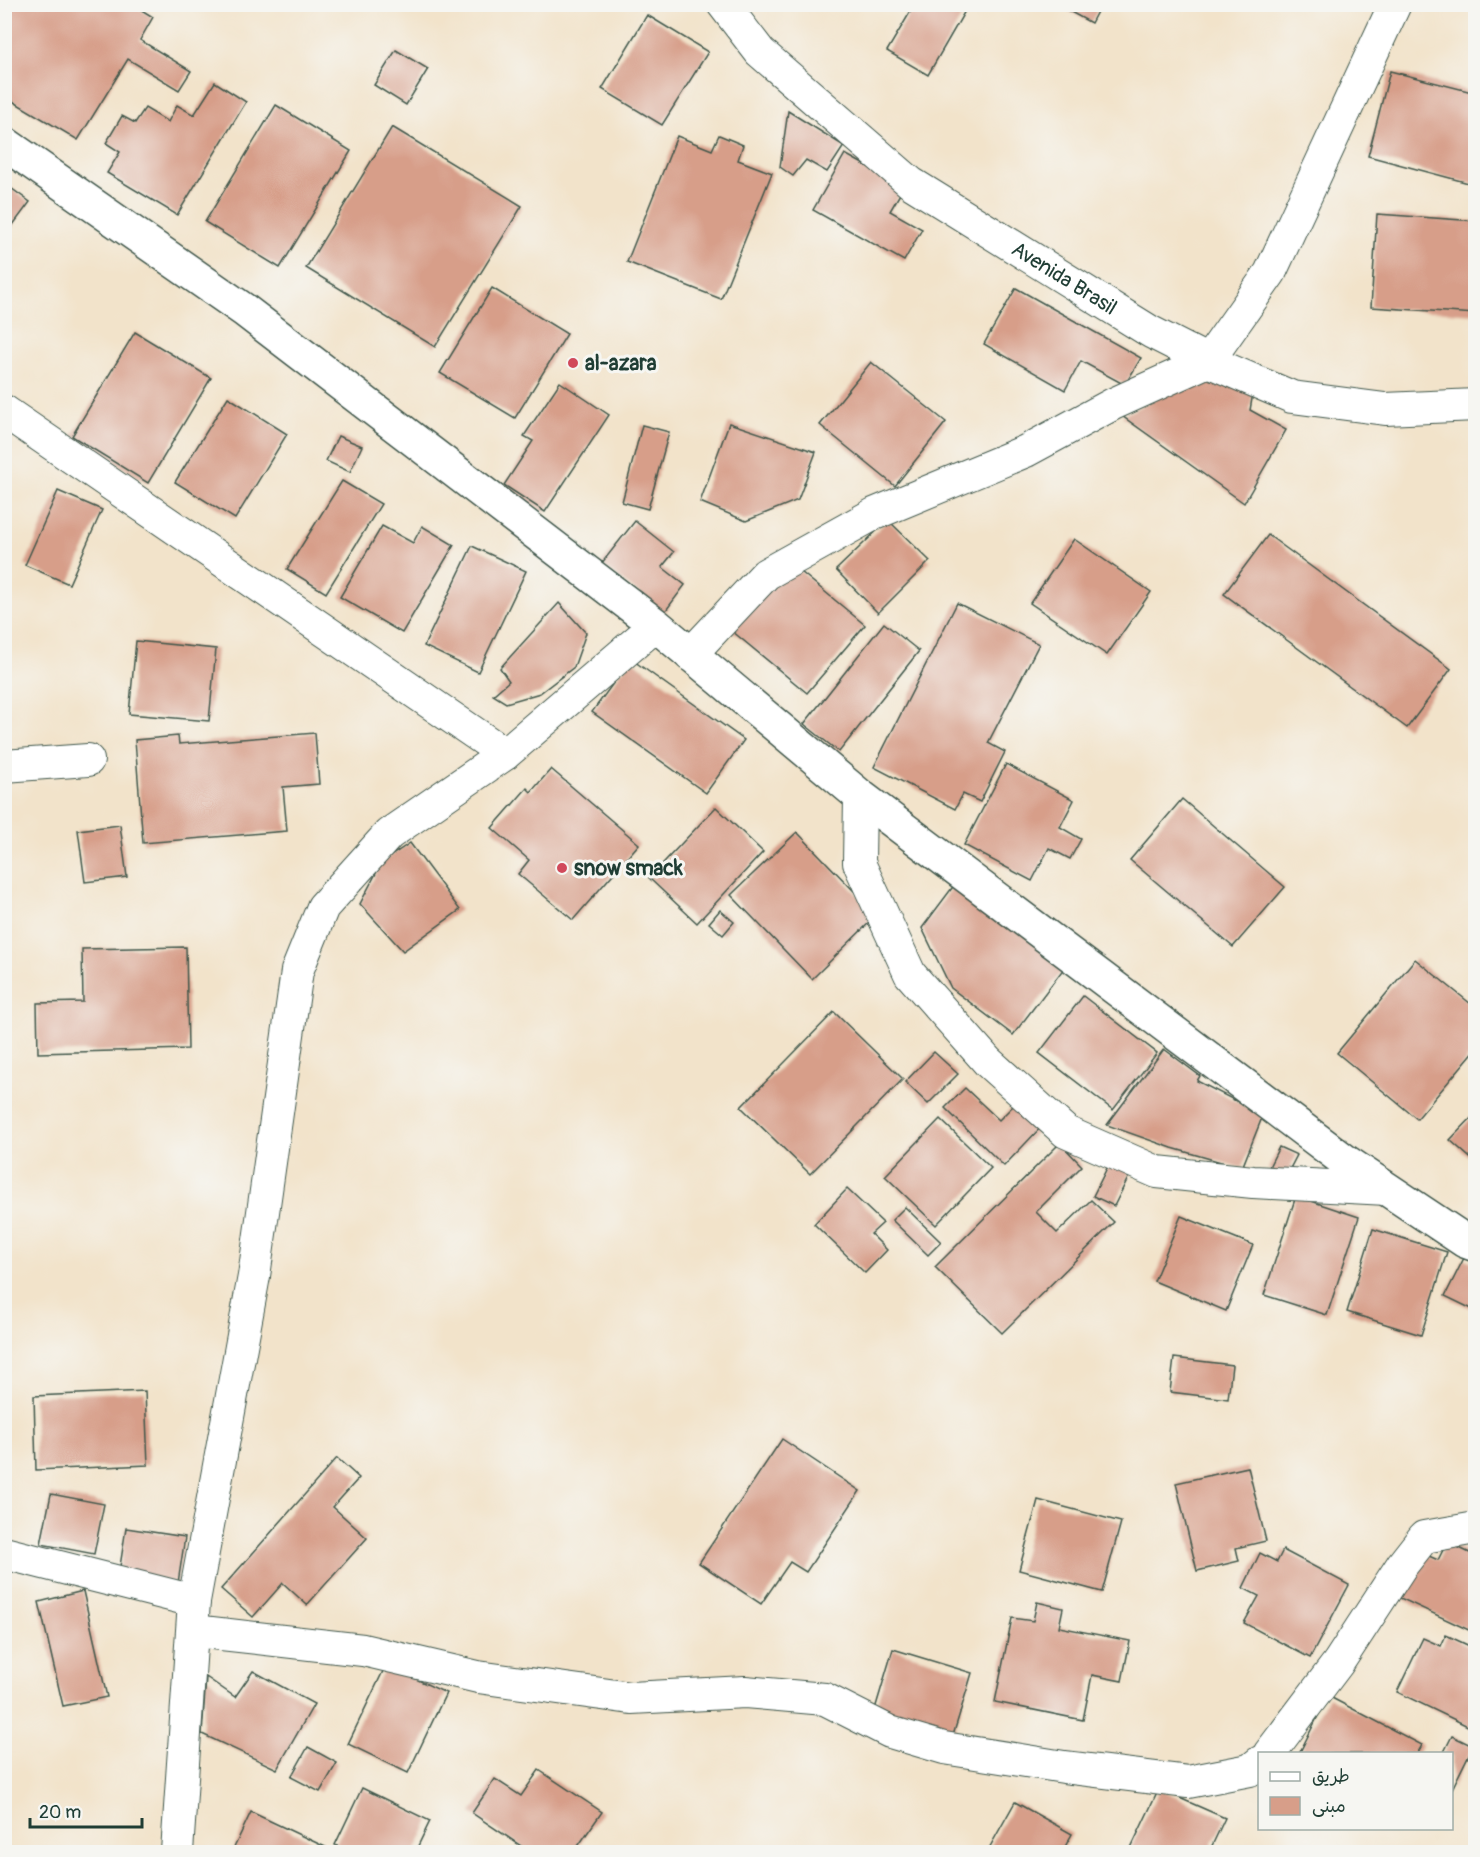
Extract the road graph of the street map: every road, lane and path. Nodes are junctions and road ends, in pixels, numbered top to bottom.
1 (723, 4) edge
2 (1395, 4) edge
3 (4, 143) edge
4 (1208, 361) junction
5 (1476, 405) edge
6 (4, 411) edge
7 (656, 625) junction
8 (690, 654) junction
9 (505, 754) junction
10 (88, 760) dead end
11 (4, 766) edge
12 (860, 796) junction
13 (1387, 1189) junction
14 (1476, 1245) edge
15 (1476, 1528) edge
16 (4, 1553) edge
17 (194, 1616) junction
18 (1271, 1752) edge
19 (1258, 1764) edge
20 (177, 1852) edge

1 - 4 street, Avenida Brasil
2 - 4 street
3 - 7 main road
4 - 5 street, Avenida Brasil
4 - 8 street
6 - 9 street
7 - 8 main road
7 - 9 street
8 - 12 main road
9 - 17 street
10 - 11 street
12 - 13 main road
12 - 13 street
13 - 14 main road
15 - 18 street
16 - 17 street
17 - 19 street
17 - 20 street

